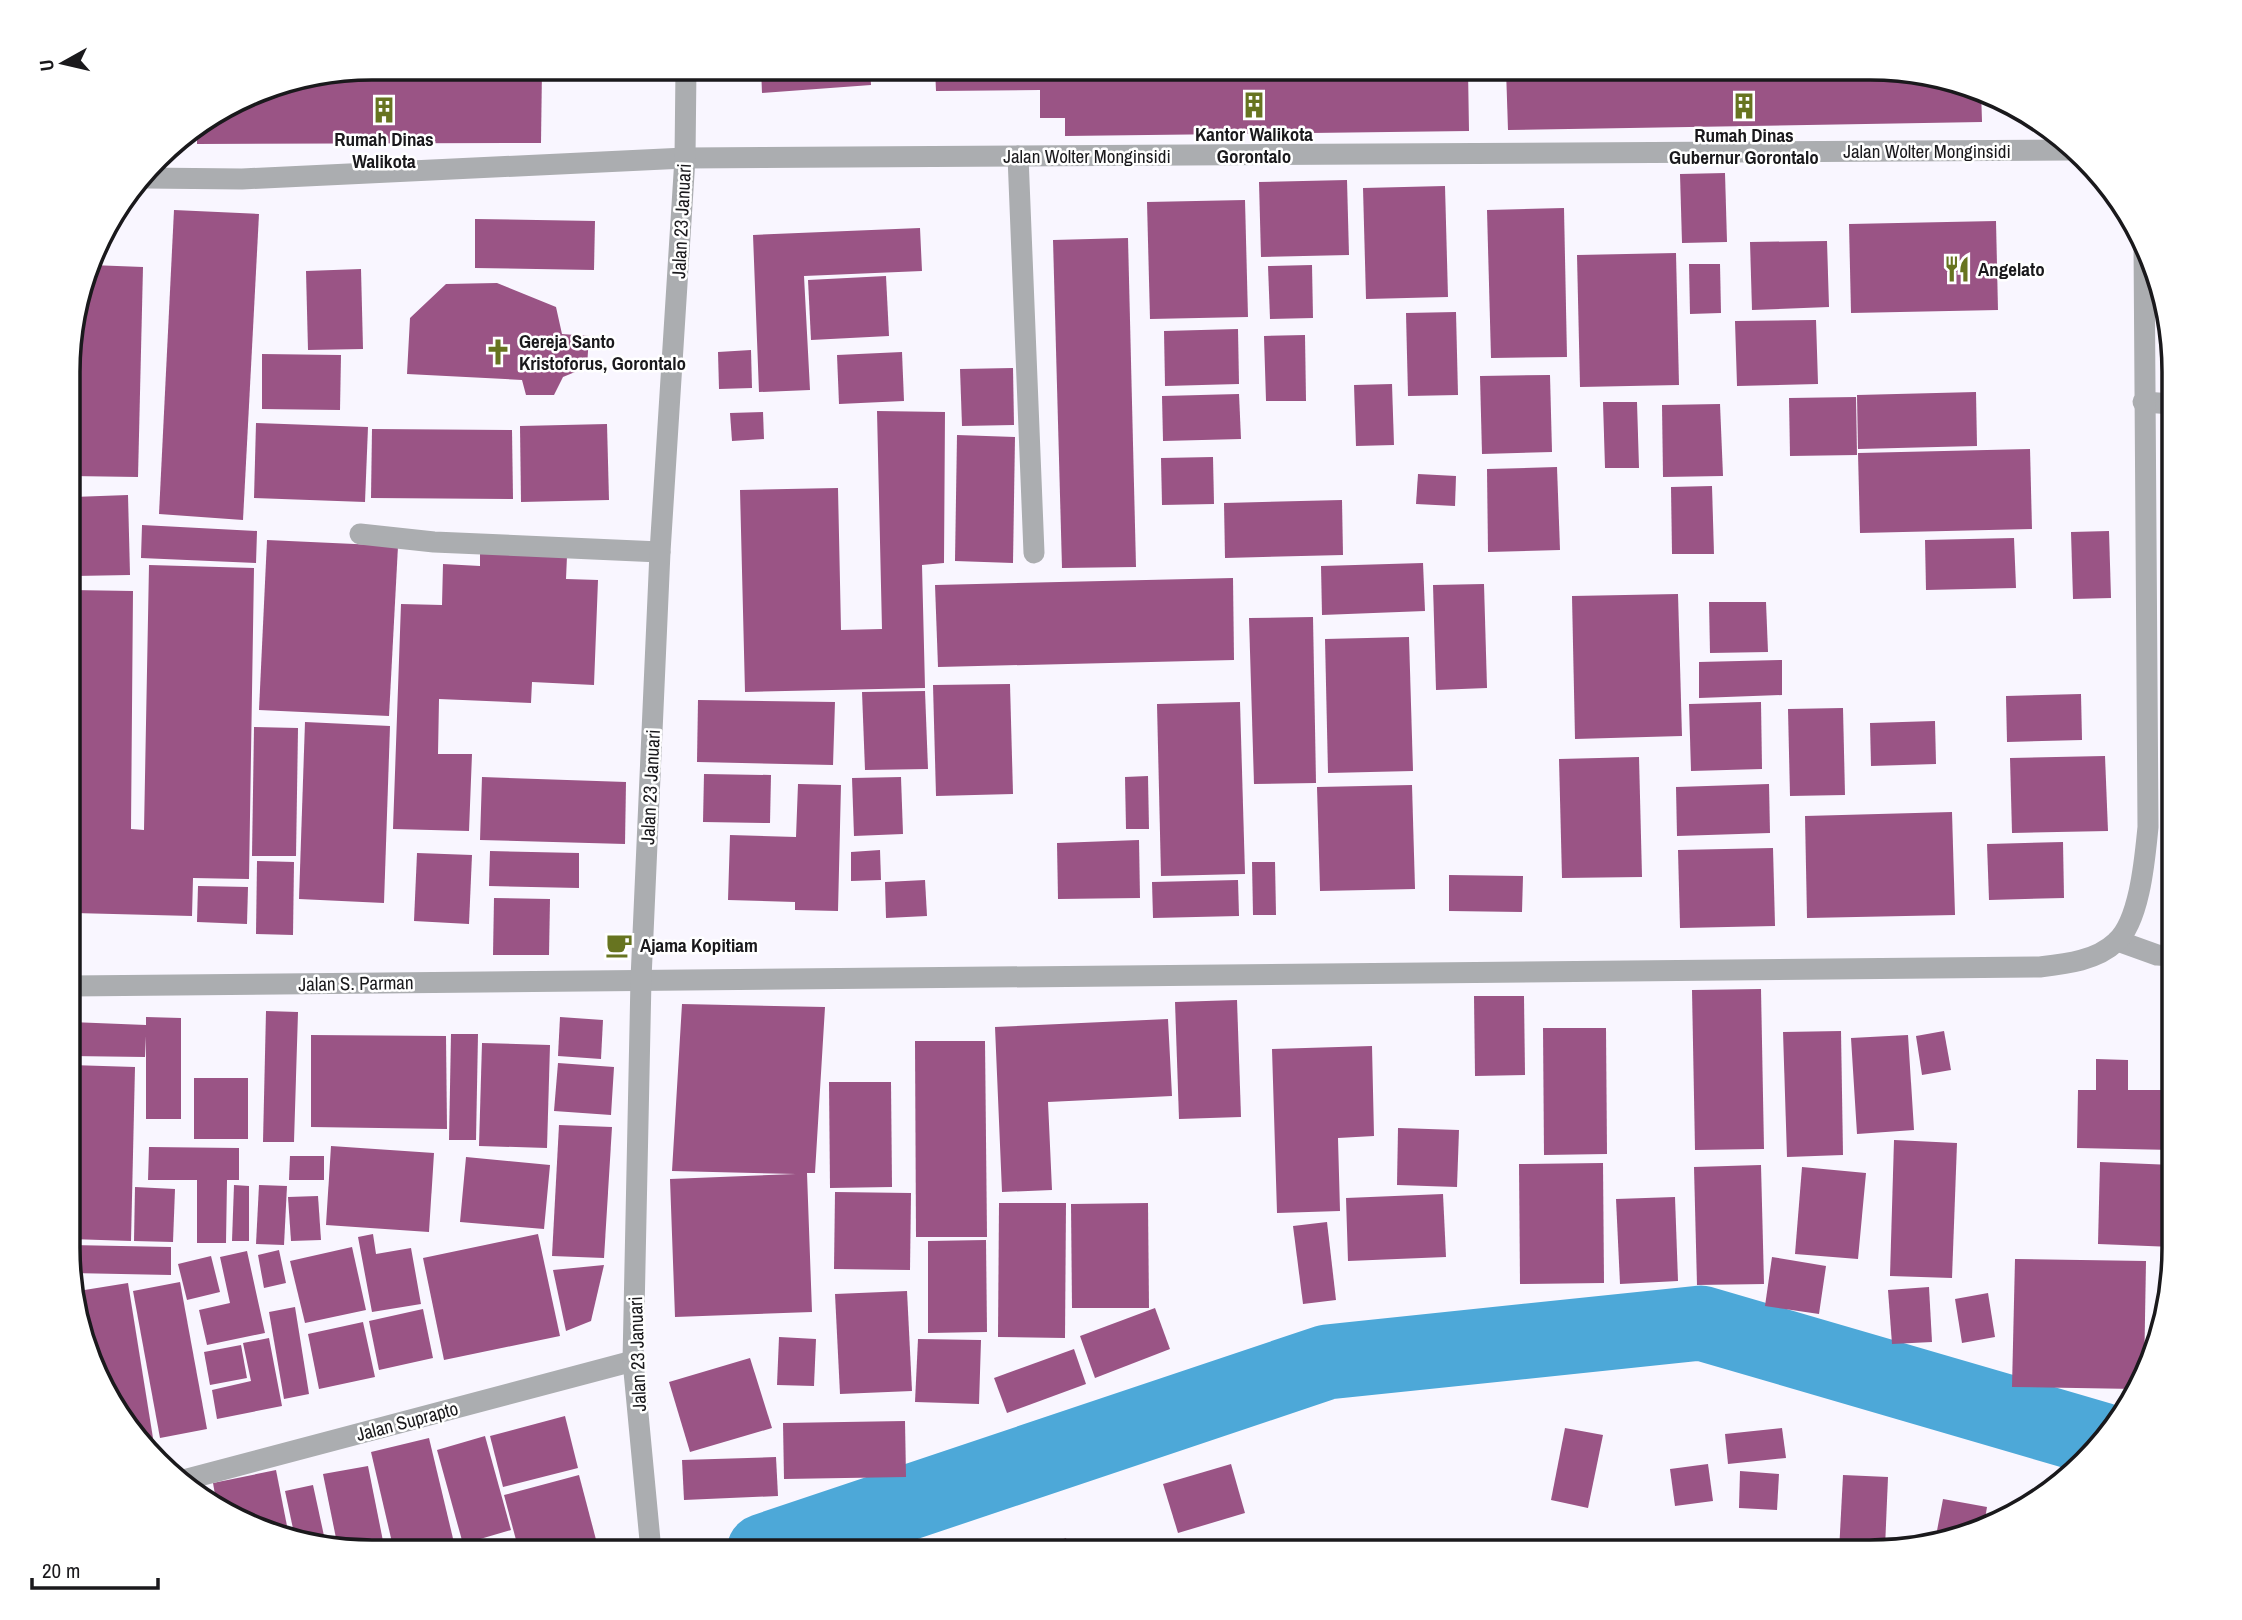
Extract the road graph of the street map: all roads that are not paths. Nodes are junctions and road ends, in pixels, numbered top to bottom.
1 (686, 80) edge
2 (2058, 150) edge
3 (1018, 156) junction
4 (685, 158) junction
5 (155, 178) edge
6 (2144, 273) edge
7 (2143, 402) junction
8 (2162, 403) edge
9 (360, 534) dead end
10 (660, 552) junction
11 (1034, 553) dead end
12 (2118, 941) junction
13 (2162, 955) edge
14 (641, 979) junction
15 (80, 986) edge
16 (633, 1361) junction
17 (193, 1478) edge
18 (650, 1540) edge

1 - 4 street, Jalan 23 Januari
2 - 3 street, Jalan Wolter Monginsidi
3 - 4 street, Jalan Wolter Monginsidi
3 - 11 street
4 - 5 street, Jalan Wolter Monginsidi
4 - 10 street, Jalan 23 Januari
6 - 7 street
7 - 8 street
7 - 12 street
9 - 10 street
10 - 14 street, Jalan 23 Januari
12 - 13 street
12 - 14 street, Jalan S. Parman
14 - 15 street, Jalan S. Parman
14 - 16 street, Jalan 23 Januari
16 - 17 street, Jalan Suprapto
16 - 18 street, Jalan 23 Januari

